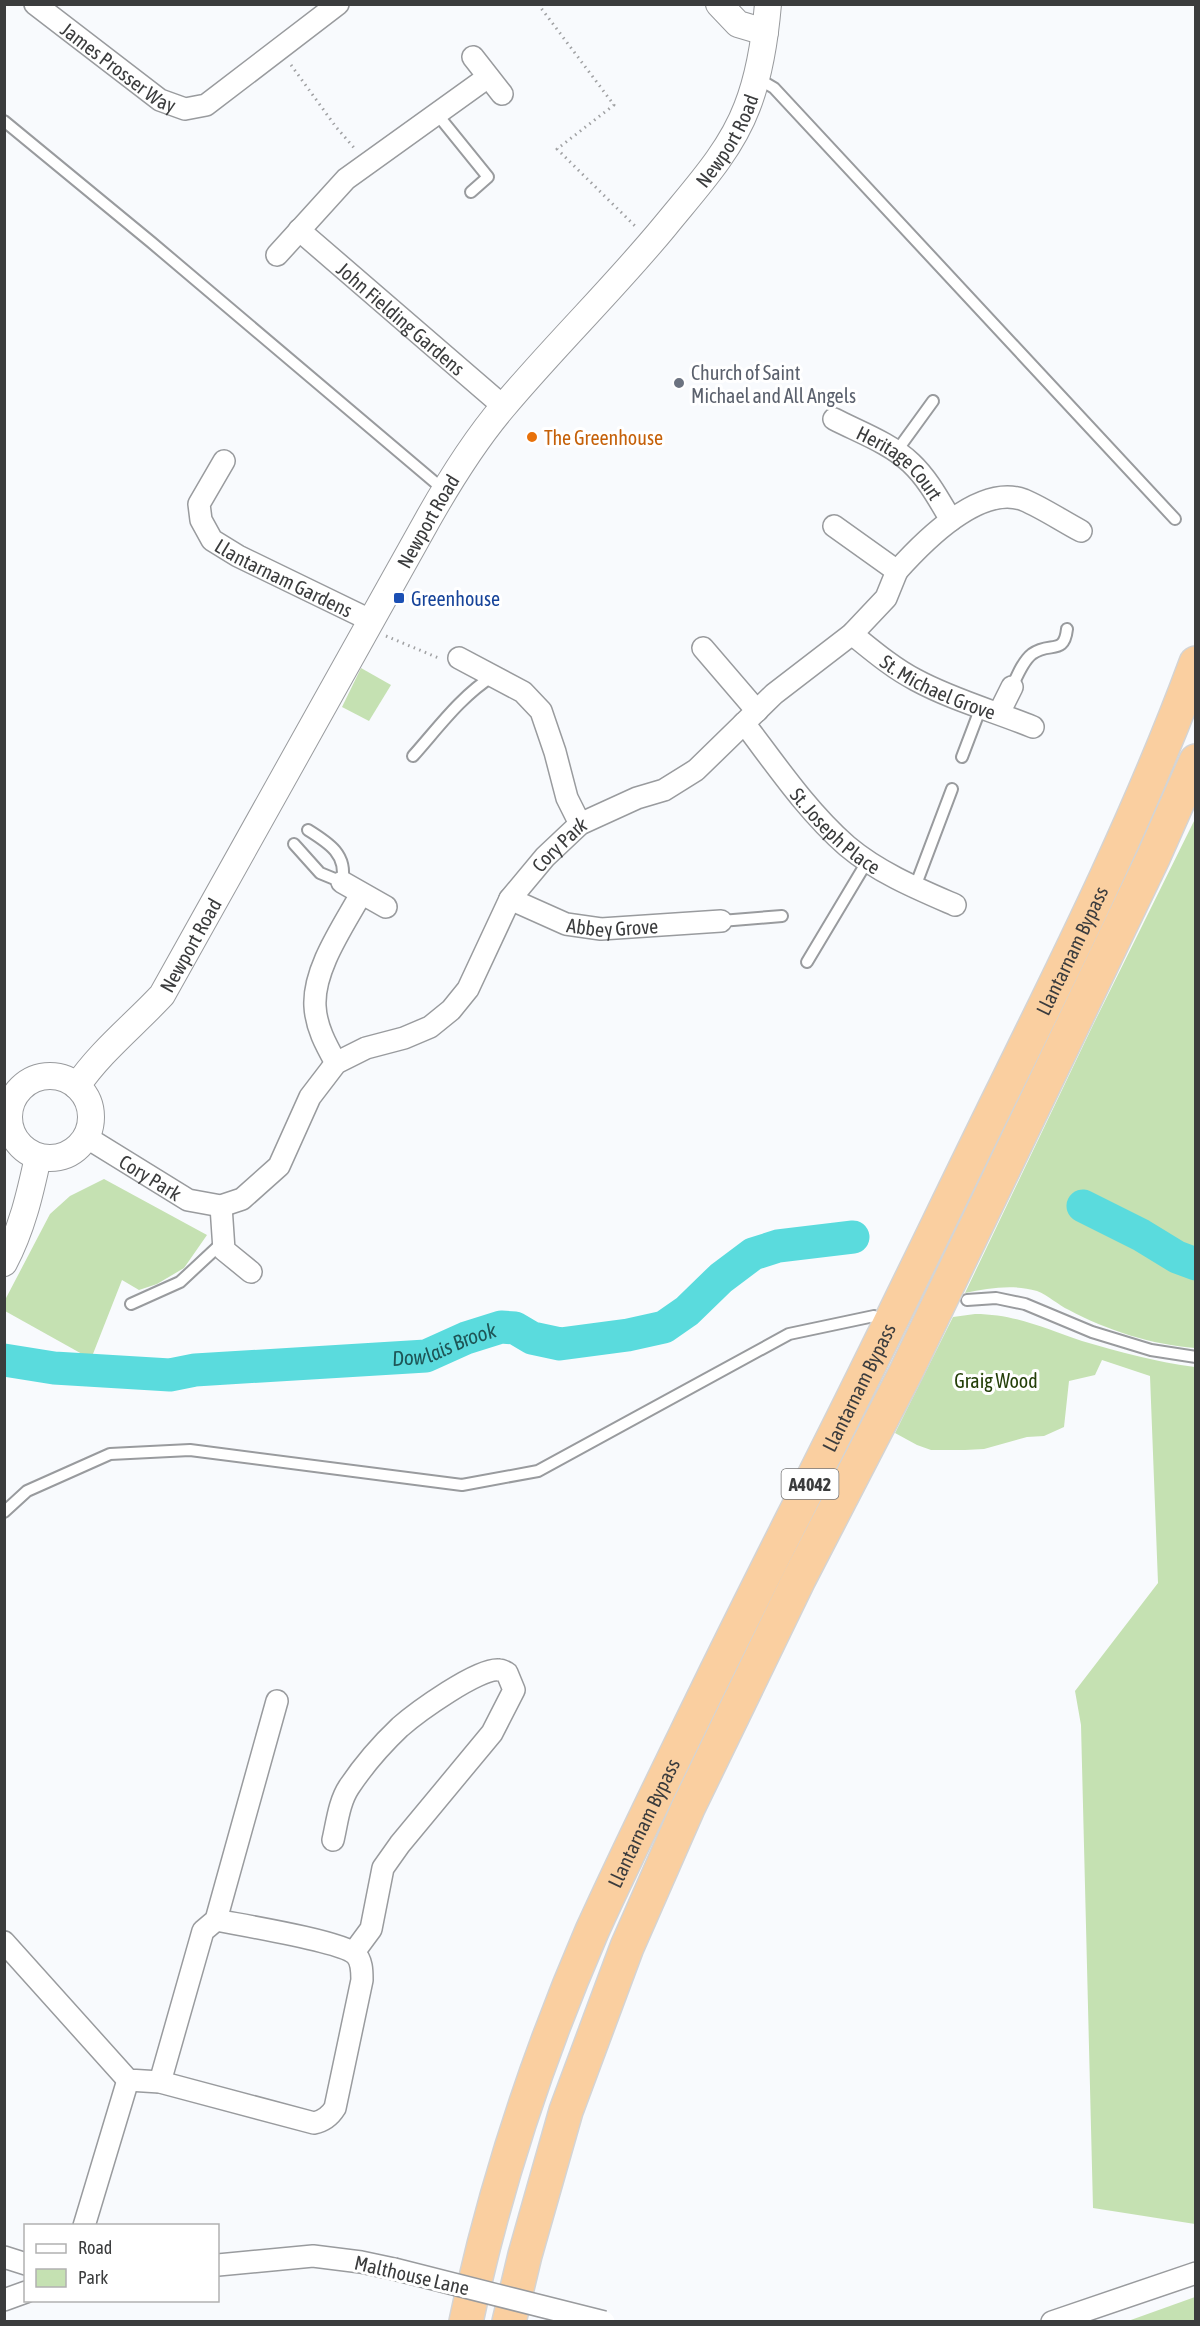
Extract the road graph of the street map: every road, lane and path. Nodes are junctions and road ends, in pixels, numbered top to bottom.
1 (35, 4) edge
2 (538, 4) edge
3 (719, 4) edge
4 (768, 4) edge
5 (325, 8) edge
6 (765, 32) junction
7 (279, 49) junction
8 (473, 57) dead end
9 (488, 77) junction
10 (757, 78) junction
11 (502, 94) dead end
12 (437, 114) junction
13 (4, 121) edge
14 (368, 163) junction
15 (471, 192) dead end
16 (299, 230) junction
17 (652, 242) junction
18 (277, 255) dead end
19 (933, 401) dead end
20 (503, 406) junction
21 (834, 419) dead end
22 (896, 452) junction
23 (224, 461) dead end
24 (444, 490) junction
25 (1175, 519) dead end
26 (951, 520) junction
27 (834, 526) dead end
28 (1081, 531) dead end
29 (897, 571) junction
30 (370, 624) junction
31 (1068, 629) dead end
32 (852, 634) junction
33 (703, 648) dead end
34 (459, 658) joint
35 (1196, 663) edge
36 (493, 676) junction
37 (1012, 687) joint
38 (990, 710) junction
39 (751, 717) junction
40 (1033, 727) dead end
41 (413, 756) dead end
42 (962, 756) dead end
43 (1196, 761) edge
44 (952, 789) dead end
45 (580, 824) junction
46 (308, 830) dead end
47 (294, 844) dead end
48 (868, 860) junction
49 (342, 882) junction
50 (915, 887) junction
51 (361, 894) junction
52 (510, 899) junction
53 (956, 905) dead end
54 (386, 907) dead end
55 (782, 915) dead end
56 (721, 921) joint
57 (807, 962) dead end
58 (336, 1063) junction
59 (77, 1086) junction
60 (8, 1103) edge
61 (86, 1137) junction
62 (38, 1157) junction
63 (221, 1206) junction
64 (223, 1242) junction
65 (4, 1263) edge
66 (251, 1272) dead end
67 (967, 1300) dead end
68 (132, 1304) dead end
69 (874, 1316) dead end
70 (1196, 1357) edge
71 (4, 1512) edge
72 (277, 1701) dead end
73 (333, 1840) dead end
74 (216, 1920) junction
75 (4, 1942) edge
76 (354, 1952) junction
77 (128, 2080) junction
78 (160, 2082) junction
79 (85, 2224) edge
80 (4, 2257) edge
81 (24, 2263) edge
82 (219, 2265) edge
83 (1196, 2273) edge
84 (24, 2293) edge
85 (4, 2300) edge
86 (466, 2322) edge
87 (508, 2322) edge
88 (603, 2322) edge
89 (1053, 2322) edge

1 - 7 street, James Prosser Way
2 - 17 path
3 - 6 street
4 - 6 street, Newport Road
5 - 7 street, James Prosser Way
6 - 10 street, Newport Road
7 - 14 path
8 - 9 street
9 - 11 street
9 - 12 street
10 - 17 street, Newport Road
10 - 25 lane
12 - 14 street
12 - 15 lane
13 - 24 lane
14 - 16 street
16 - 18 street
16 - 20 street, John Fielding Gardens
17 - 20 street, Newport Road
19 - 22 lane
20 - 24 street, Newport Road
21 - 22 street, Heritage Court
22 - 26 street, Heritage Court
23 - 30 street, Llantarnam Gardens
24 - 30 street, Newport Road
26 - 28 street, Heritage Court
26 - 29 street, Heritage Court
27 - 29 street
29 - 32 street, Cory Park
30 - 34 path
30 - 59 street, Newport Road
31 - 37 lane
32 - 38 street, St. Michael Grove
32 - 39 street, Cory Park
33 - 39 street, St. Joseph Place
34 - 36 street
35 - 86 highway, Llantarnam Bypass / A4042
36 - 41 lane
36 - 45 street
37 - 38 street
38 - 40 street, St. Michael Grove
38 - 42 lane
39 - 45 street, Cory Park
39 - 48 street, St. Joseph Place
43 - 87 highway, Llantarnam Bypass / A4042
44 - 50 lane
45 - 52 street, Cory Park
46 - 49 lane
47 - 49 lane
48 - 50 street, St. Joseph Place
48 - 57 lane
49 - 51 street
50 - 53 street, St. Joseph Place
51 - 54 street
51 - 58 street
52 - 56 street, Abbey Grove
52 - 58 street, Cory Park
55 - 56 lane
58 - 63 street, Cory Park
59 - 60 street
59 - 61 street
60 - 62 street
61 - 62 street
61 - 63 street, Cory Park
62 - 65 street
63 - 64 street
64 - 66 street
64 - 68 lane
67 - 70 lane
69 - 71 lane
72 - 74 street
73 - 76 street
74 - 76 street
74 - 78 street
75 - 77 street
76 - 78 street
77 - 78 street
77 - 79 street
80 - 81 street
82 - 88 street, Malthouse Lane, bridge
83 - 89 street
84 - 85 street

